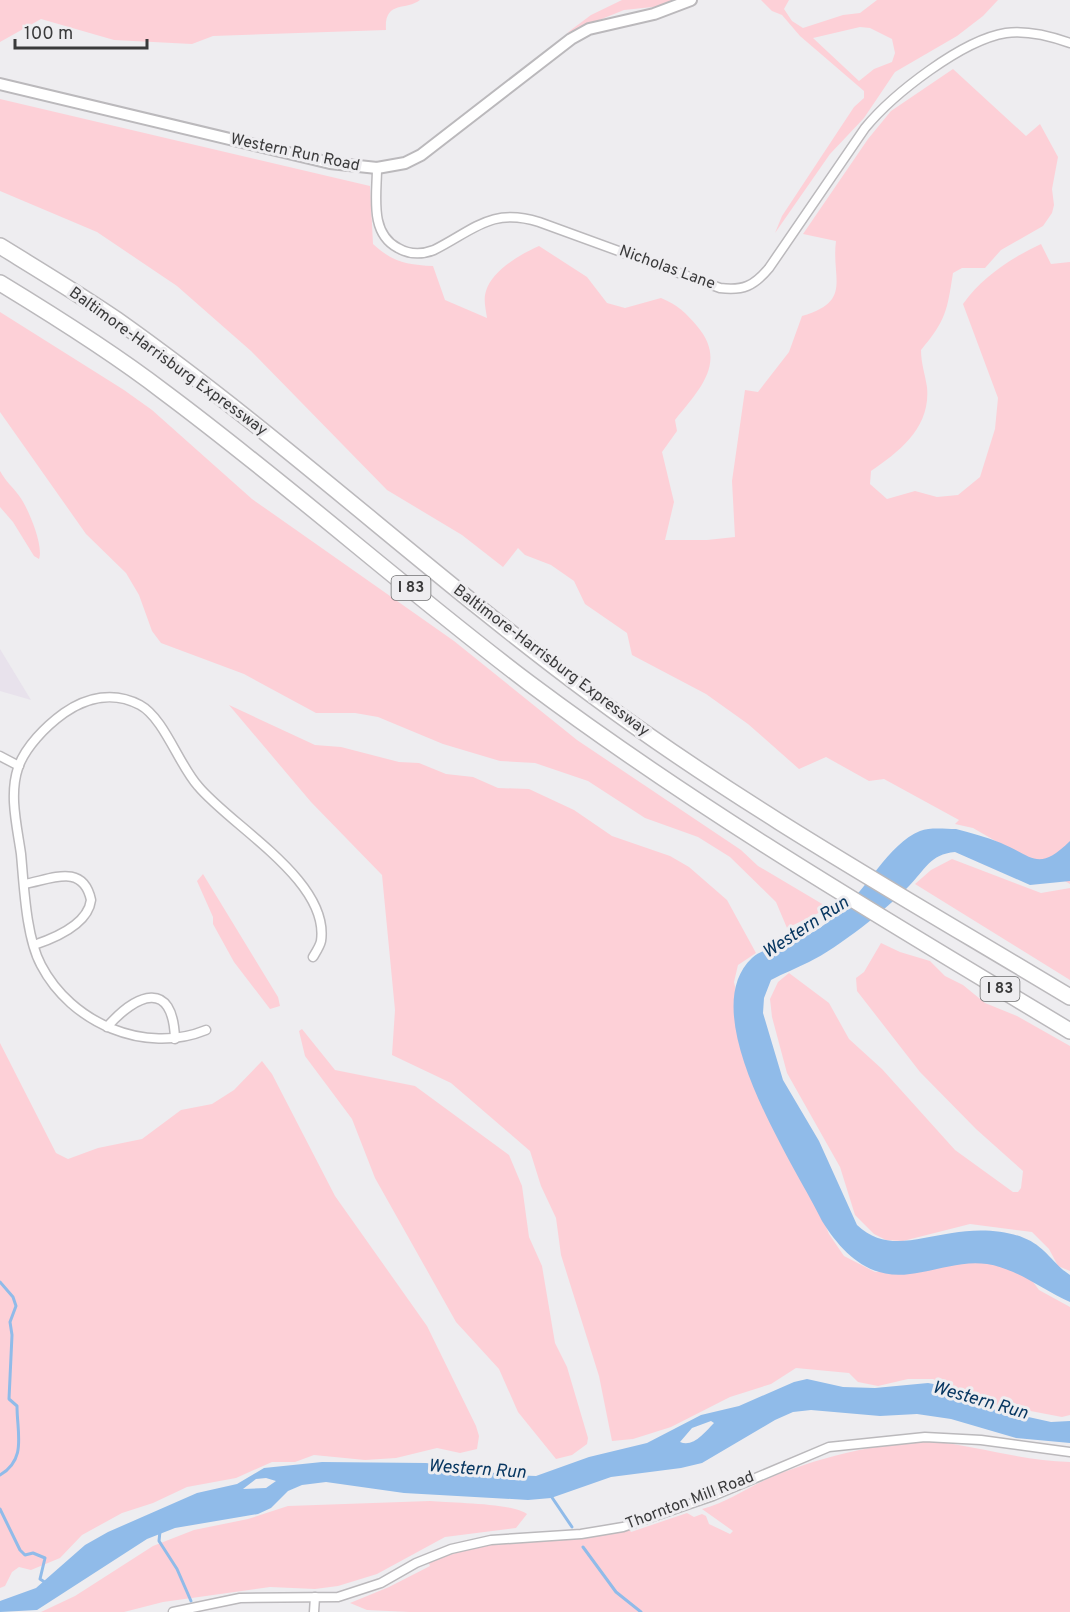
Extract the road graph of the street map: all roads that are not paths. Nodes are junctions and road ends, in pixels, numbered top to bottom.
1 (691, 0) edge
2 (1070, 43) edge
3 (0, 84) edge
4 (377, 168) junction
5 (0, 246) edge
6 (0, 282) edge
7 (0, 756) edge
8 (19, 766) junction
9 (25, 884) junction
10 (34, 945) junction
11 (313, 957) dead end
12 (1070, 997) edge
13 (106, 1027) junction
14 (206, 1030) dead end
15 (1070, 1031) edge
16 (175, 1039) junction
17 (1070, 1452) edge
18 (315, 1597) junction
19 (173, 1612) edge
20 (314, 1612) edge

1 - 4 street, Western Run Road
2 - 4 street, Nicholas Lane
3 - 4 street, Western Run Road
5 - 12 highway, Baltimore-Harrisburg Expressway / I 83
6 - 15 highway, Baltimore-Harrisburg Expressway / I 83
7 - 8 street
8 - 9 street
8 - 11 street
9 - 10 street
9 - 10 street
10 - 13 street
13 - 16 street
13 - 16 street
14 - 16 street
17 - 18 street, Thornton Mill Road
18 - 19 street, Thornton Mill Road
18 - 20 street

